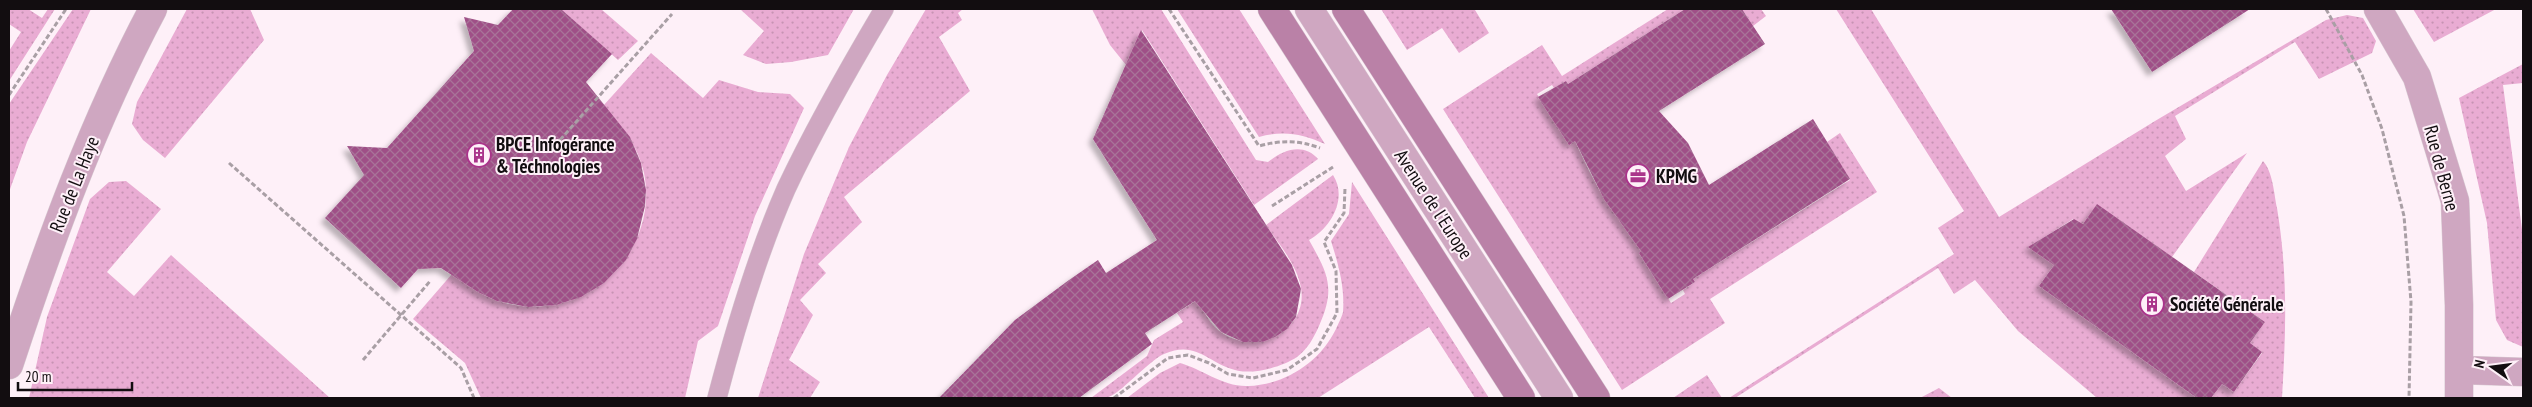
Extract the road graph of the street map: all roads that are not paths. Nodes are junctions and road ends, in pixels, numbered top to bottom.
1 (153, 9) edge
2 (884, 9) edge
3 (1272, 9) edge
4 (1309, 9) edge
5 (1346, 9) edge
6 (2378, 9) edge
7 (9, 364) edge
8 (2460, 370) junction
9 (2523, 372) edge
10 (717, 398) edge
11 (1521, 398) edge
12 (1559, 398) edge
13 (1596, 398) edge
14 (2459, 398) edge

1 - 7 street, Rue de La Haye
2 - 10 lane
3 - 11 street, Avenue de l'Europe
4 - 12 street, Avenue de l'Europe
5 - 13 street, Avenue de l'Europe
6 - 8 street, Rue de Berne
8 - 9 street
8 - 14 street, Rue de Berne

